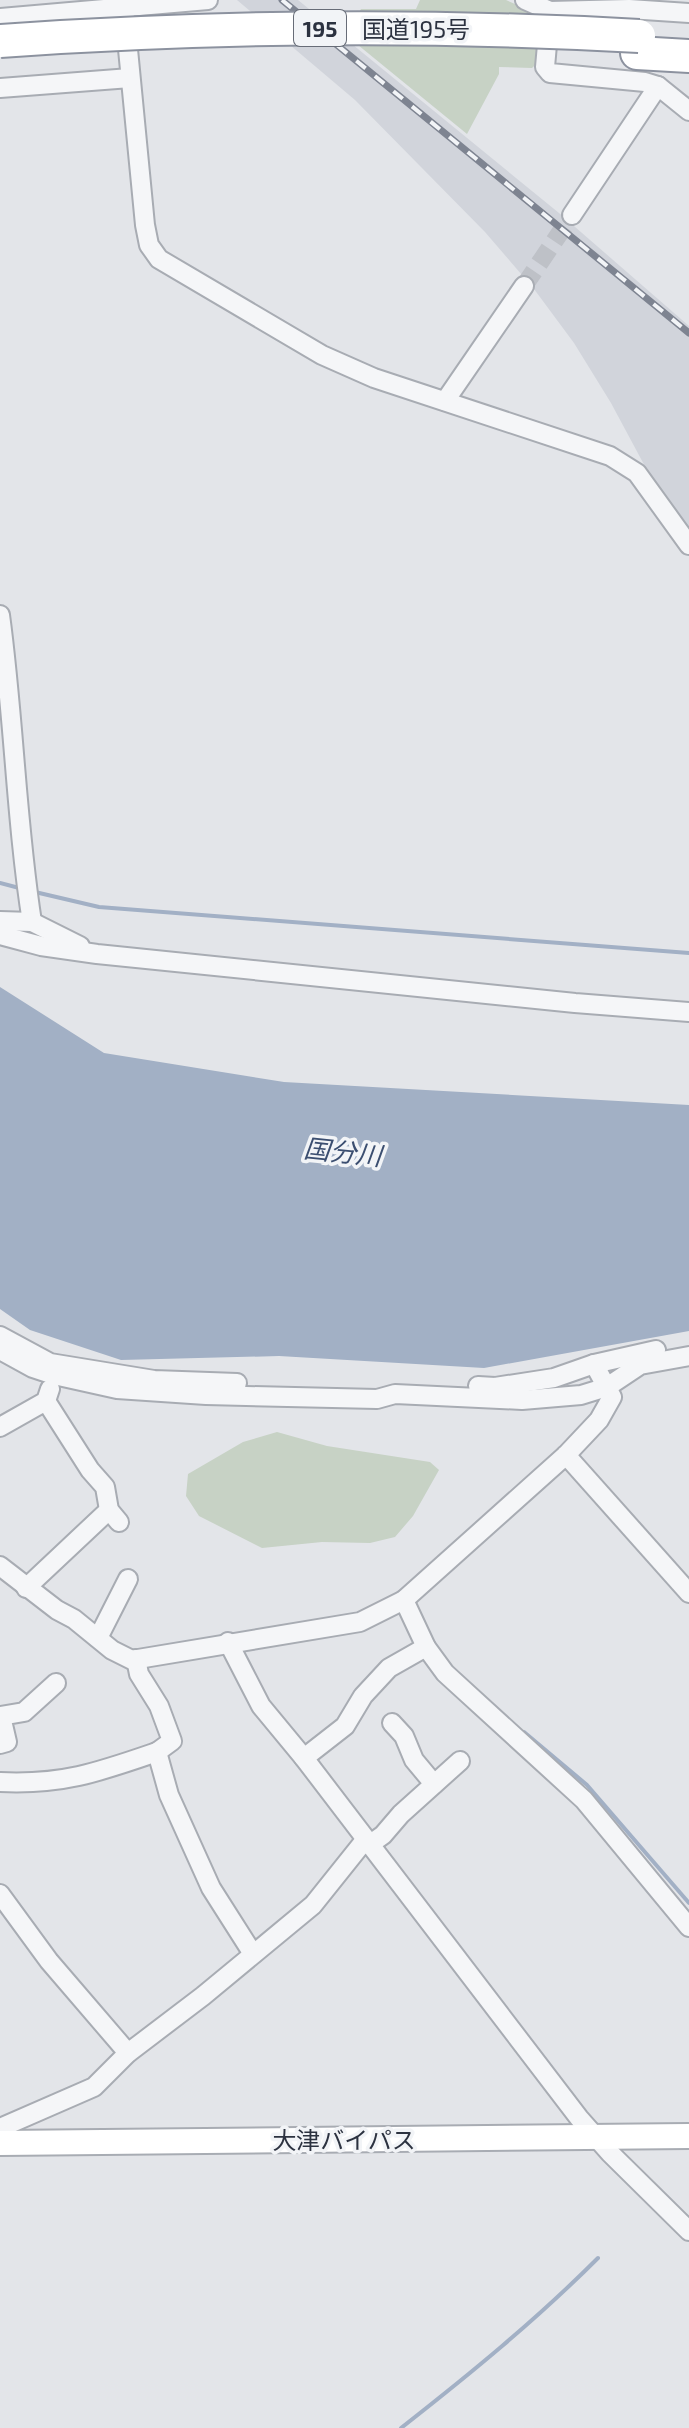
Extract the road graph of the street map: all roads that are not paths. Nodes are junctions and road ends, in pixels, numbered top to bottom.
1 (208, 0) edge
2 (525, 0) edge
3 (609, 5) edge
4 (124, 8) junction
5 (550, 11) junction
6 (689, 13) edge
7 (0, 18) edge
8 (689, 40) edge
9 (0, 41) edge
10 (638, 44) junction
11 (689, 56) edge
12 (0, 59) edge
13 (130, 78) junction
14 (658, 86) junction
15 (0, 88) edge
16 (689, 111) edge
17 (572, 215) tunnel mouth
18 (524, 286) tunnel mouth
19 (445, 401) junction
20 (689, 545) edge
21 (0, 615) edge
22 (31, 916) junction
23 (0, 921) edge
24 (0, 935) edge
25 (97, 954) junction
26 (689, 1012) edge
27 (0, 1336) edge
28 (689, 1344) edge
29 (0, 1350) edge
30 (689, 1356) edge
31 (594, 1364) junction
32 (54, 1375) junction
33 (607, 1387) junction
34 (46, 1401) junction
35 (0, 1427) edge
36 (566, 1455) junction
37 (0, 1566) edge
38 (128, 1579) dead end
39 (26, 1588) junction
40 (689, 1593) edge
41 (404, 1600) junction
42 (98, 1638) junction
43 (228, 1642) junction
44 (426, 1647) junction
45 (136, 1659) junction
46 (56, 1683) dead end
47 (392, 1723) dead end
48 (0, 1744) edge
49 (157, 1752) junction
50 (304, 1758) junction
51 (460, 1761) dead end
52 (0, 1782) edge
53 (434, 1784) junction
54 (367, 1842) junction
55 (0, 1894) edge
56 (689, 1927) edge
57 (253, 1954) junction
58 (128, 2053) junction
59 (0, 2128) edge
60 (689, 2136) edge
61 (596, 2137) junction
62 (0, 2143) edge
63 (689, 2231) edge

1 - 4 street
2 - 5 street
3 - 5 street
3 - 6 street
4 - 7 street
4 - 13 street
5 - 14 street
8 - 10 highway, 国道195号 / 195
9 - 10 highway, 国道195号 / 195, bridge
10 - 11 highway, 国道195号 / 195
10 - 12 highway, 国道195号 / 195
13 - 15 street
13 - 19 street
14 - 16 street
14 - 17 street
18 - 19 street
19 - 20 street
21 - 22 street
22 - 23 street
22 - 25 street
24 - 25 street
25 - 26 street
27 - 31 street
28 - 31 street
29 - 32 street
30 - 33 street
31 - 33 street
32 - 33 street
32 - 34 street
33 - 36 street
34 - 35 street
34 - 39 street
36 - 40 street
36 - 41 street
37 - 39 street
38 - 42 street
39 - 42 street
41 - 43 street
41 - 44 street
42 - 45 street
43 - 45 street
43 - 50 street
44 - 50 street
44 - 56 street
45 - 49 street
46 - 48 street
47 - 53 street
49 - 52 street
49 - 57 street
50 - 54 street
51 - 53 street
53 - 54 street
54 - 57 street
54 - 61 street
55 - 58 street
57 - 58 street
58 - 59 street
60 - 61 main road, 大津バイパス
61 - 62 main road, 大津バイパス
61 - 63 street

